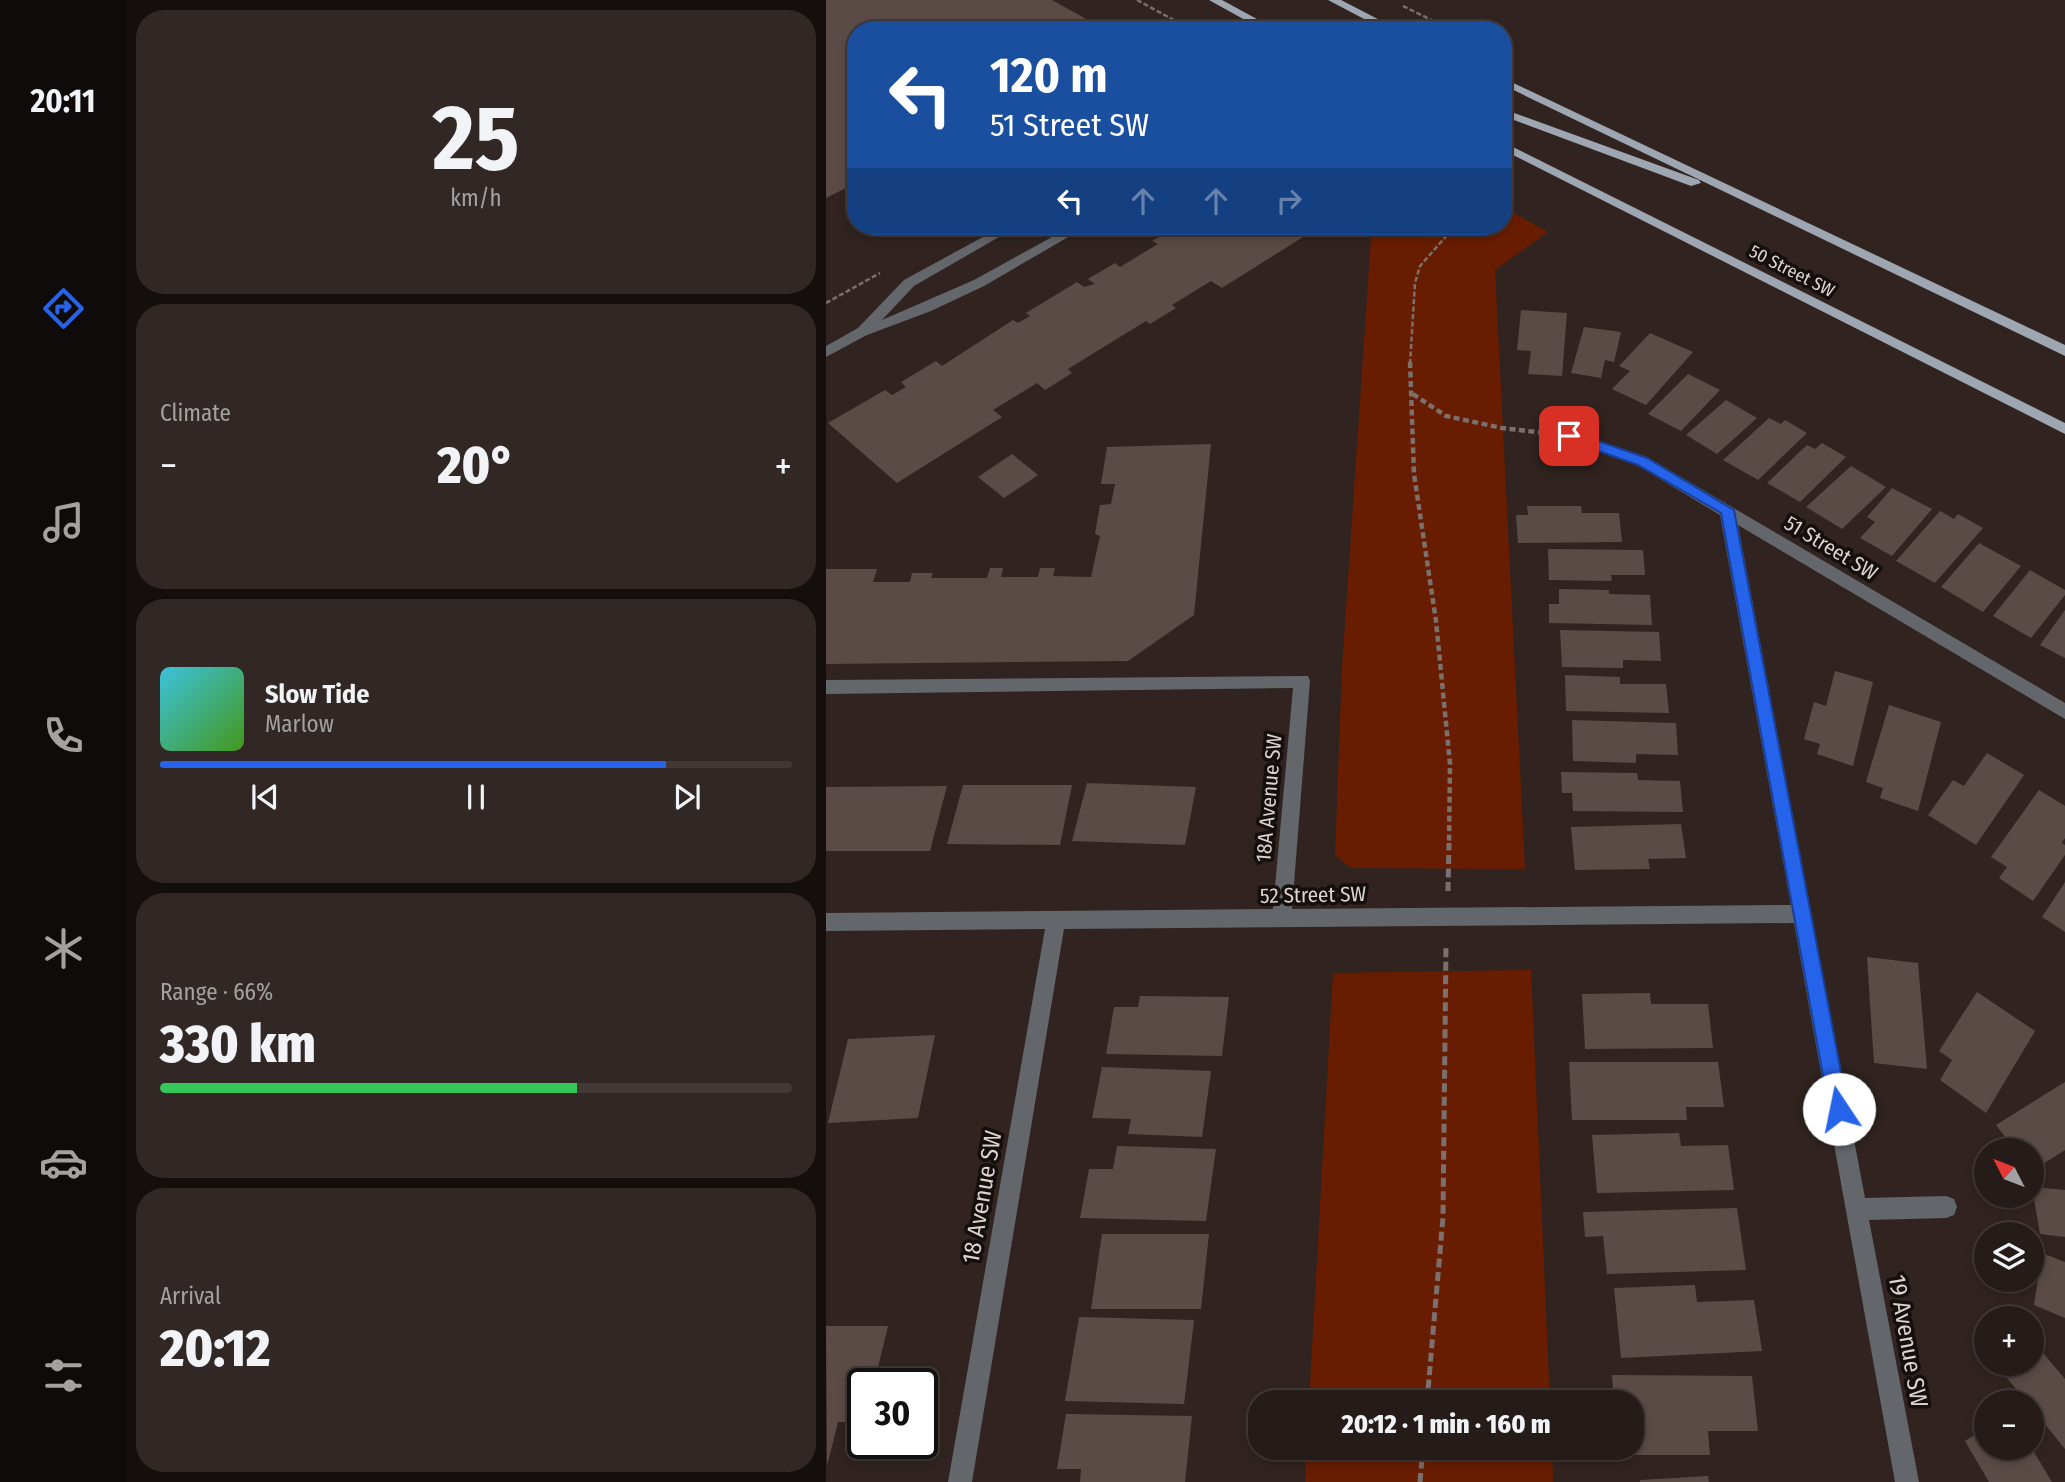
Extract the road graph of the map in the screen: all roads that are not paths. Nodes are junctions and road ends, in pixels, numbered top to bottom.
1 (1214, 0) edge
2 (1333, 0) edge
3 (1370, 18) junction
4 (1255, 21) edge
5 (1372, 21) edge
6 (1376, 21) edge
7 (1512, 85) edge
8 (1512, 115) edge
9 (1512, 150) edge
10 (1803, 223) junction
11 (996, 235) edge
12 (1065, 235) edge
13 (862, 332) junction
14 (2065, 351) edge
15 (826, 352) edge
16 (2065, 429) edge
17 (1569, 436) road end
18 (1727, 510) junction
19 (826, 687) edge
20 (2065, 712) edge
21 (1801, 914) junction
22 (1282, 918) junction
23 (826, 922) edge
24 (1056, 922) junction
25 (1947, 1207) dead end
26 (1858, 1209) junction
27 (960, 1482) edge
28 (1908, 1482) edge

1 - 4 main road
2 - 3 main road
3 - 5 street
3 - 6 main road
7 - 10 main road
8 - 10 main road
9 - 16 main road, 50 Street SW
10 - 14 main road
11 - 13 street
12 - 13 street
13 - 15 street
17 - 18 street, 51 Street SW
18 - 20 street, 51 Street SW
18 - 21 street, 19 Avenue SW
19 - 22 street, 18A Avenue SW
21 - 22 street, 52 Street SW
21 - 26 street, 19 Avenue SW
22 - 24 street, 52 Street SW
23 - 24 street, 52 Street SW
24 - 27 street, 18 Avenue SW
25 - 26 street
26 - 28 street, 19 Avenue SW

